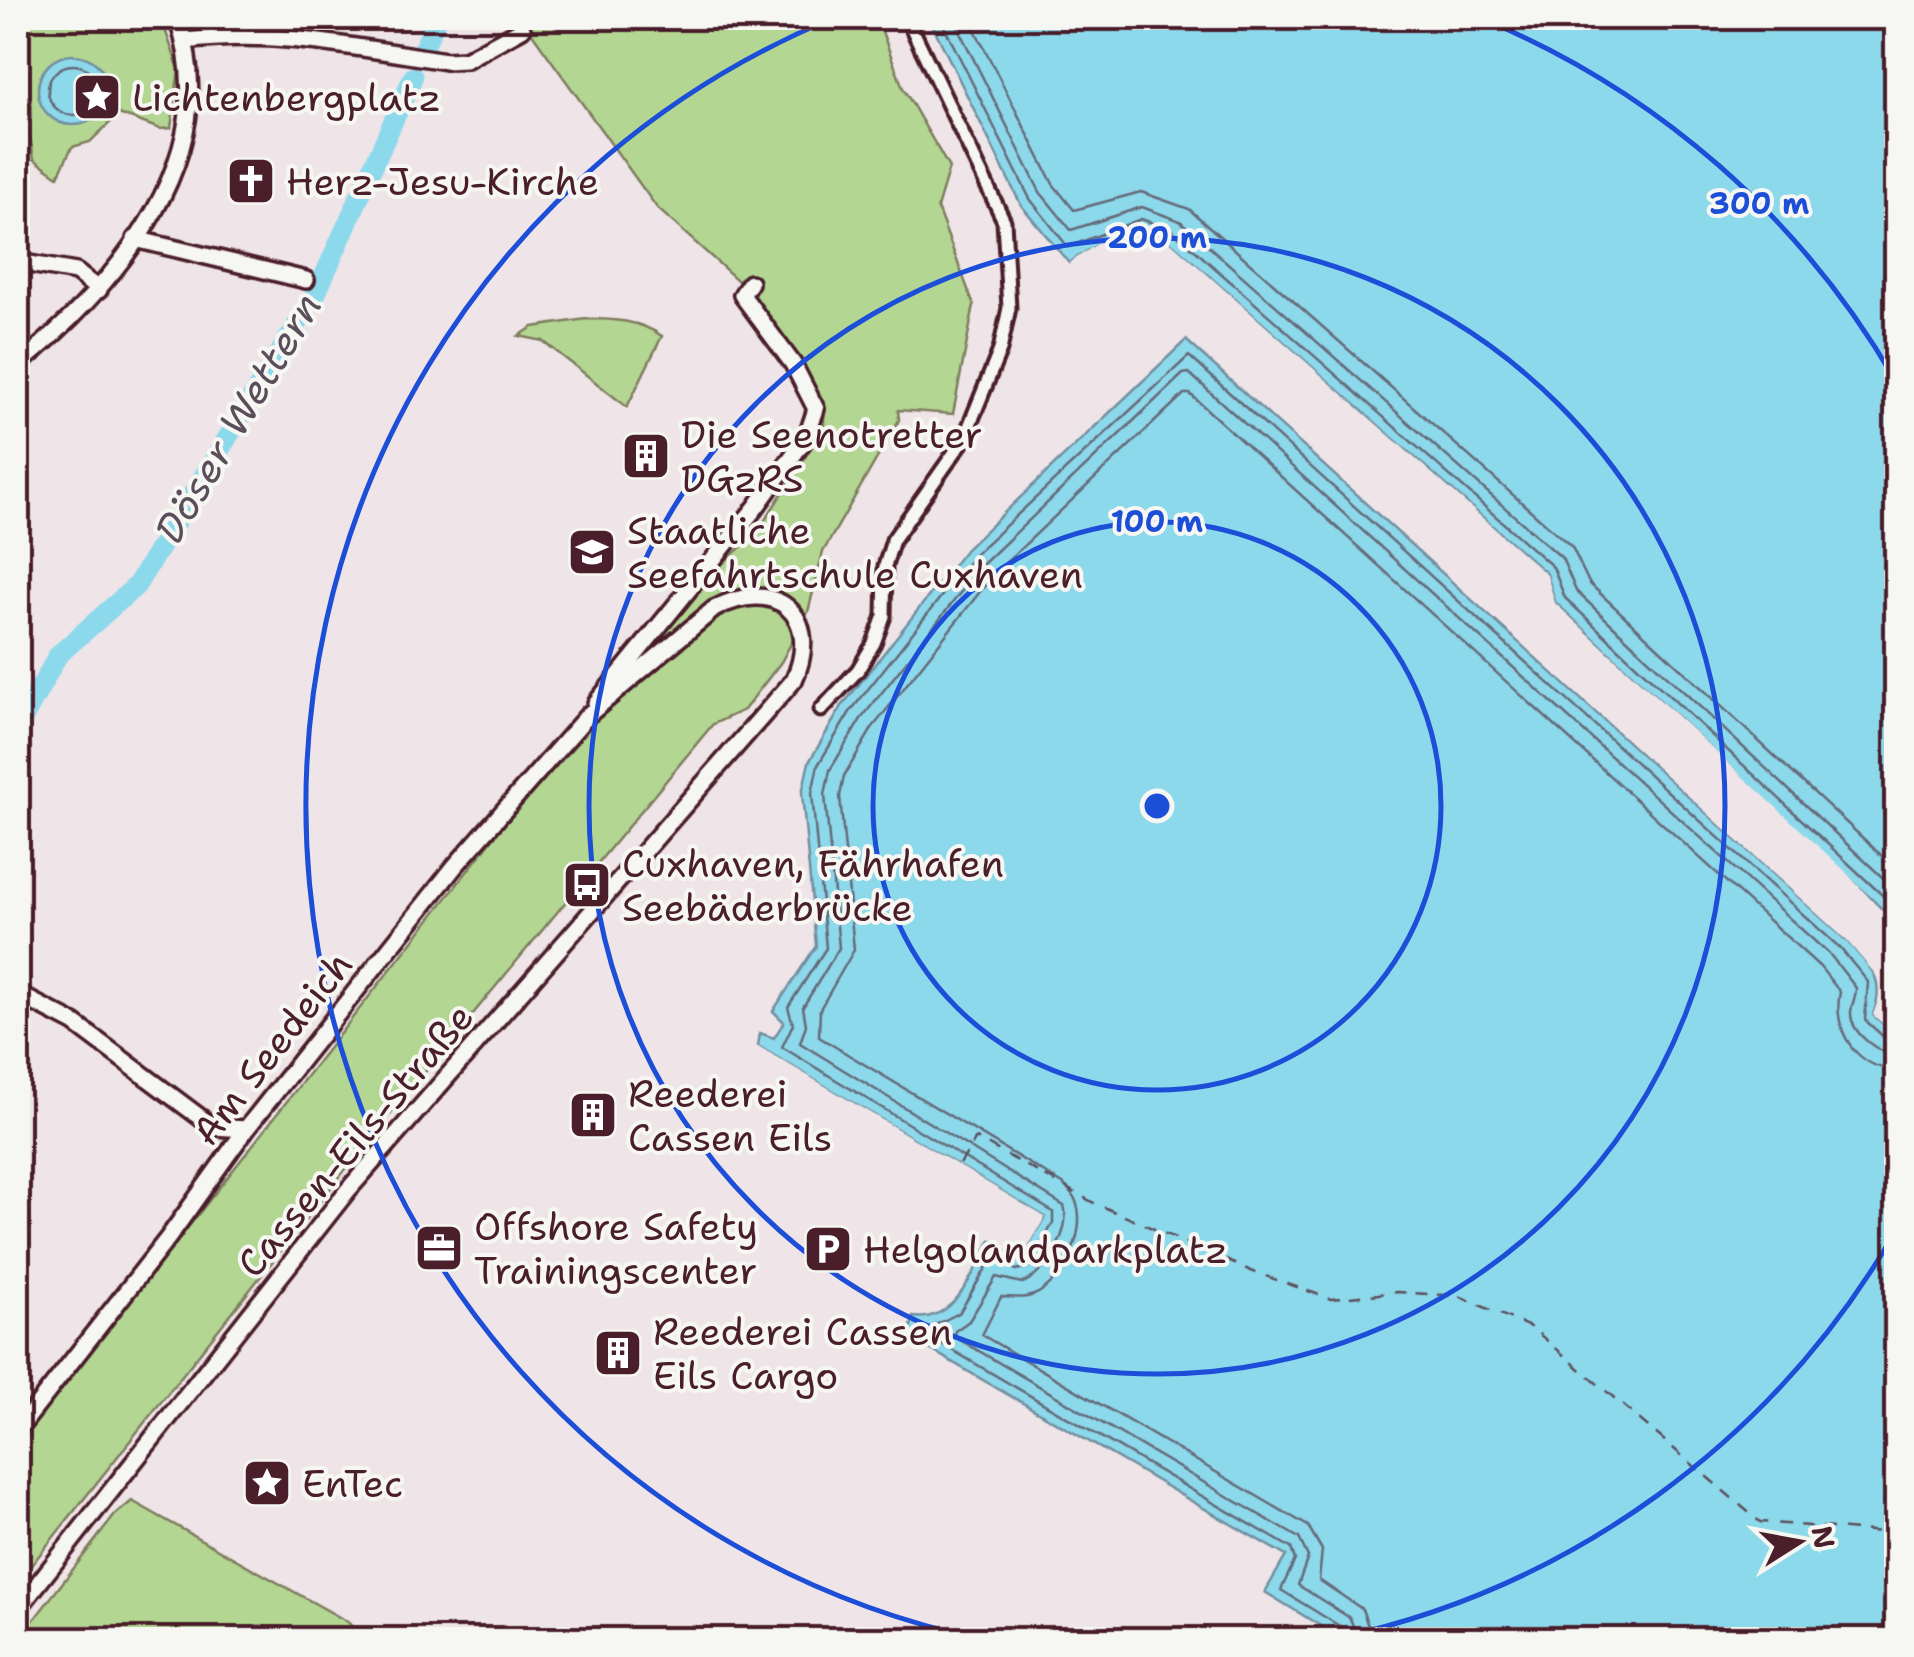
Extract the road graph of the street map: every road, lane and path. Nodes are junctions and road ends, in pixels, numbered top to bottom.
1 (177, 18) edge
2 (906, 18) edge
3 (522, 29) dead end
4 (186, 41) junction
5 (135, 240) junction
6 (18, 262) edge
7 (306, 280) dead end
8 (750, 283) dead end
9 (99, 290) junction
10 (18, 364) edge
11 (821, 710) dead end
12 (588, 715) junction
13 (756, 726) joint
14 (18, 994) edge
15 (246, 1129) junction
16 (18, 1430) edge
17 (18, 1609) edge

1 - 4 street
2 - 11 street
3 - 4 street
4 - 5 street
5 - 7 street
5 - 9 street
6 - 9 street
8 - 12 street, Am Seedeich
9 - 10 street
12 - 13 street, Am Seedeich
12 - 15 street, Am Seedeich
13 - 17 street, Cassen-Eils-Straße
14 - 15 street
15 - 16 street, Am Seedeich

